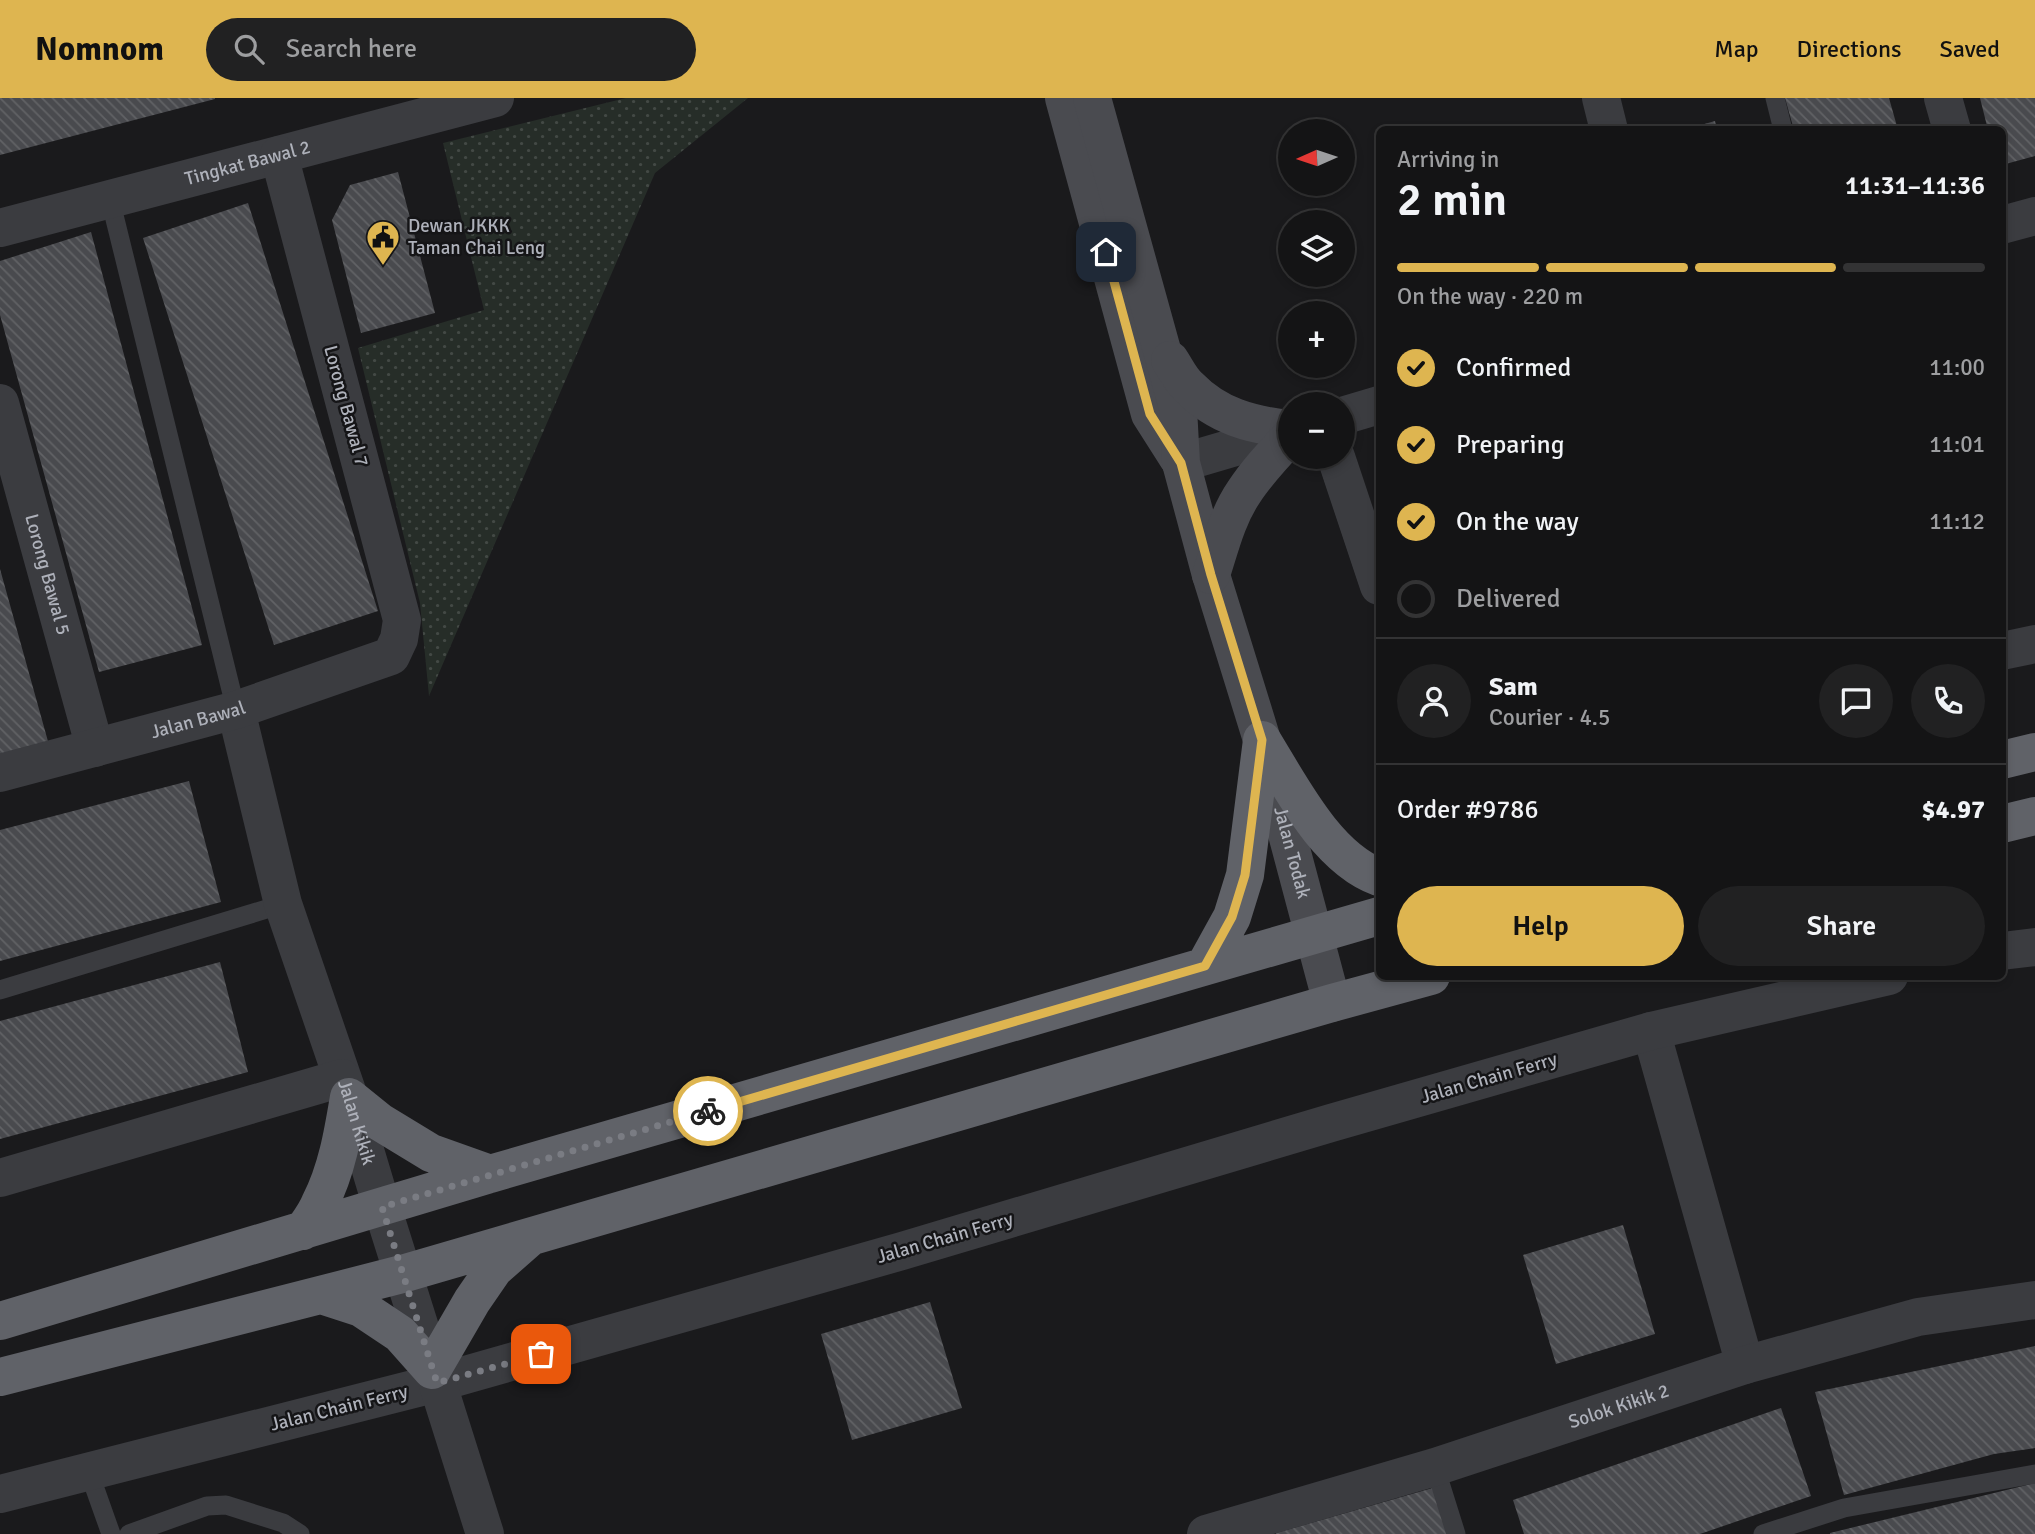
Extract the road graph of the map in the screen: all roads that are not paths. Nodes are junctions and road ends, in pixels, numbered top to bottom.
1 (495, 98) edge
2 (1064, 98) edge
3 (1092, 98) edge
4 (1601, 98) edge
5 (1775, 98) edge
6 (1943, 98) edge
7 (450, 104) edge
8 (1608, 126) edge
9 (1782, 126) edge
10 (1951, 126) edge
11 (279, 155) junction
12 (110, 200) junction
13 (2035, 216) edge
14 (2006, 224) edge
15 (0, 228) edge
16 (1161, 347) junction
17 (0, 403) edge
18 (1376, 406) edge
19 (1355, 412) edge
20 (1278, 429) edge
21 (1278, 435) edge
22 (1278, 448) edge
23 (1181, 463) junction
24 (1340, 469) edge
25 (1211, 575) junction
26 (1376, 577) edge
27 (2035, 644) edge
28 (2006, 650) edge
29 (391, 656) joint
30 (236, 710) junction
31 (1262, 740) junction
32 (95, 748) junction
33 (2035, 752) edge
34 (2006, 759) edge
35 (0, 773) edge
36 (2035, 816) edge
37 (2006, 823) edge
38 (1376, 876) edge
39 (283, 904) junction
40 (1376, 917) edge
41 (1312, 935) junction
42 (2035, 947) edge
43 (2006, 951) edge
44 (1205, 966) junction
45 (1416, 980) edge
46 (1872, 980) edge
47 (0, 989) edge
48 (1332, 1003) junction
49 (1651, 1031) junction
50 (346, 1087) junction
51 (490, 1174) junction
52 (0, 1178) edge
53 (382, 1207) junction
54 (303, 1231) junction
55 (533, 1235) junction
56 (402, 1273) junction
57 (321, 1295) junction
58 (2035, 1300) edge
59 (0, 1321) edge
60 (1745, 1365) junction
61 (435, 1376) junction
62 (0, 1377) edge
63 (1435, 1467) junction
64 (89, 1472) junction
65 (2035, 1475) edge
66 (0, 1494) edge
67 (111, 1534) edge
68 (129, 1534) edge
69 (300, 1534) edge
70 (485, 1534) edge
71 (1206, 1534) edge
72 (1456, 1534) edge
73 (1763, 1534) edge

1 - 7 street, Tingkat Bawal 2
2 - 23 main road, Jalan Todak
3 - 16 main road, Jalan Todak
4 - 8 street
5 - 9 lane
6 - 10 street
7 - 11 street, Tingkat Bawal 2
11 - 12 street, Tingkat Bawal 2
11 - 29 street, Lorong Bawal 7
12 - 15 street, Tingkat Bawal 2
12 - 30 lane
13 - 14 street
16 - 20 main road
16 - 23 main road, Jalan Todak
17 - 32 street, Lorong Bawal 5
18 - 19 street
21 - 23 street
22 - 25 main road
23 - 25 main road, Jalan Todak
24 - 26 street
25 - 31 main road, Jalan Todak
27 - 28 street
29 - 30 street, Jalan Bawal
30 - 32 street, Jalan Bawal
30 - 39 street, Jalan Kikik
31 - 38 highway
31 - 41 main road, Jalan Todak
31 - 44 highway
32 - 35 street, Jalan Bawal
33 - 34 highway
36 - 37 highway
39 - 47 lane
39 - 50 street, Jalan Kikik
40 - 41 highway
41 - 44 highway
41 - 48 main road, Jalan Todak
42 - 43 street
44 - 51 highway
45 - 48 highway
46 - 49 street, Jalan Chain Ferry
48 - 55 highway
49 - 60 street
49 - 61 street, Jalan Chain Ferry
50 - 51 highway
50 - 52 street
50 - 53 street, Jalan Kikik
50 - 54 highway
51 - 53 highway
53 - 54 highway
53 - 56 street, Jalan Kikik
54 - 59 highway
55 - 56 highway
55 - 61 highway
56 - 57 highway
56 - 61 street, Jalan Kikik
57 - 61 highway
57 - 62 highway
58 - 60 street, Solok Kikik 2
60 - 63 street, Solok Kikik 2
61 - 64 street, Jalan Chain Ferry
61 - 70 street, Jalan Kikik
63 - 71 street, Solok Kikik 2
63 - 72 lane
64 - 66 street, Jalan Chain Ferry
64 - 67 lane
65 - 73 lane
68 - 69 lane

